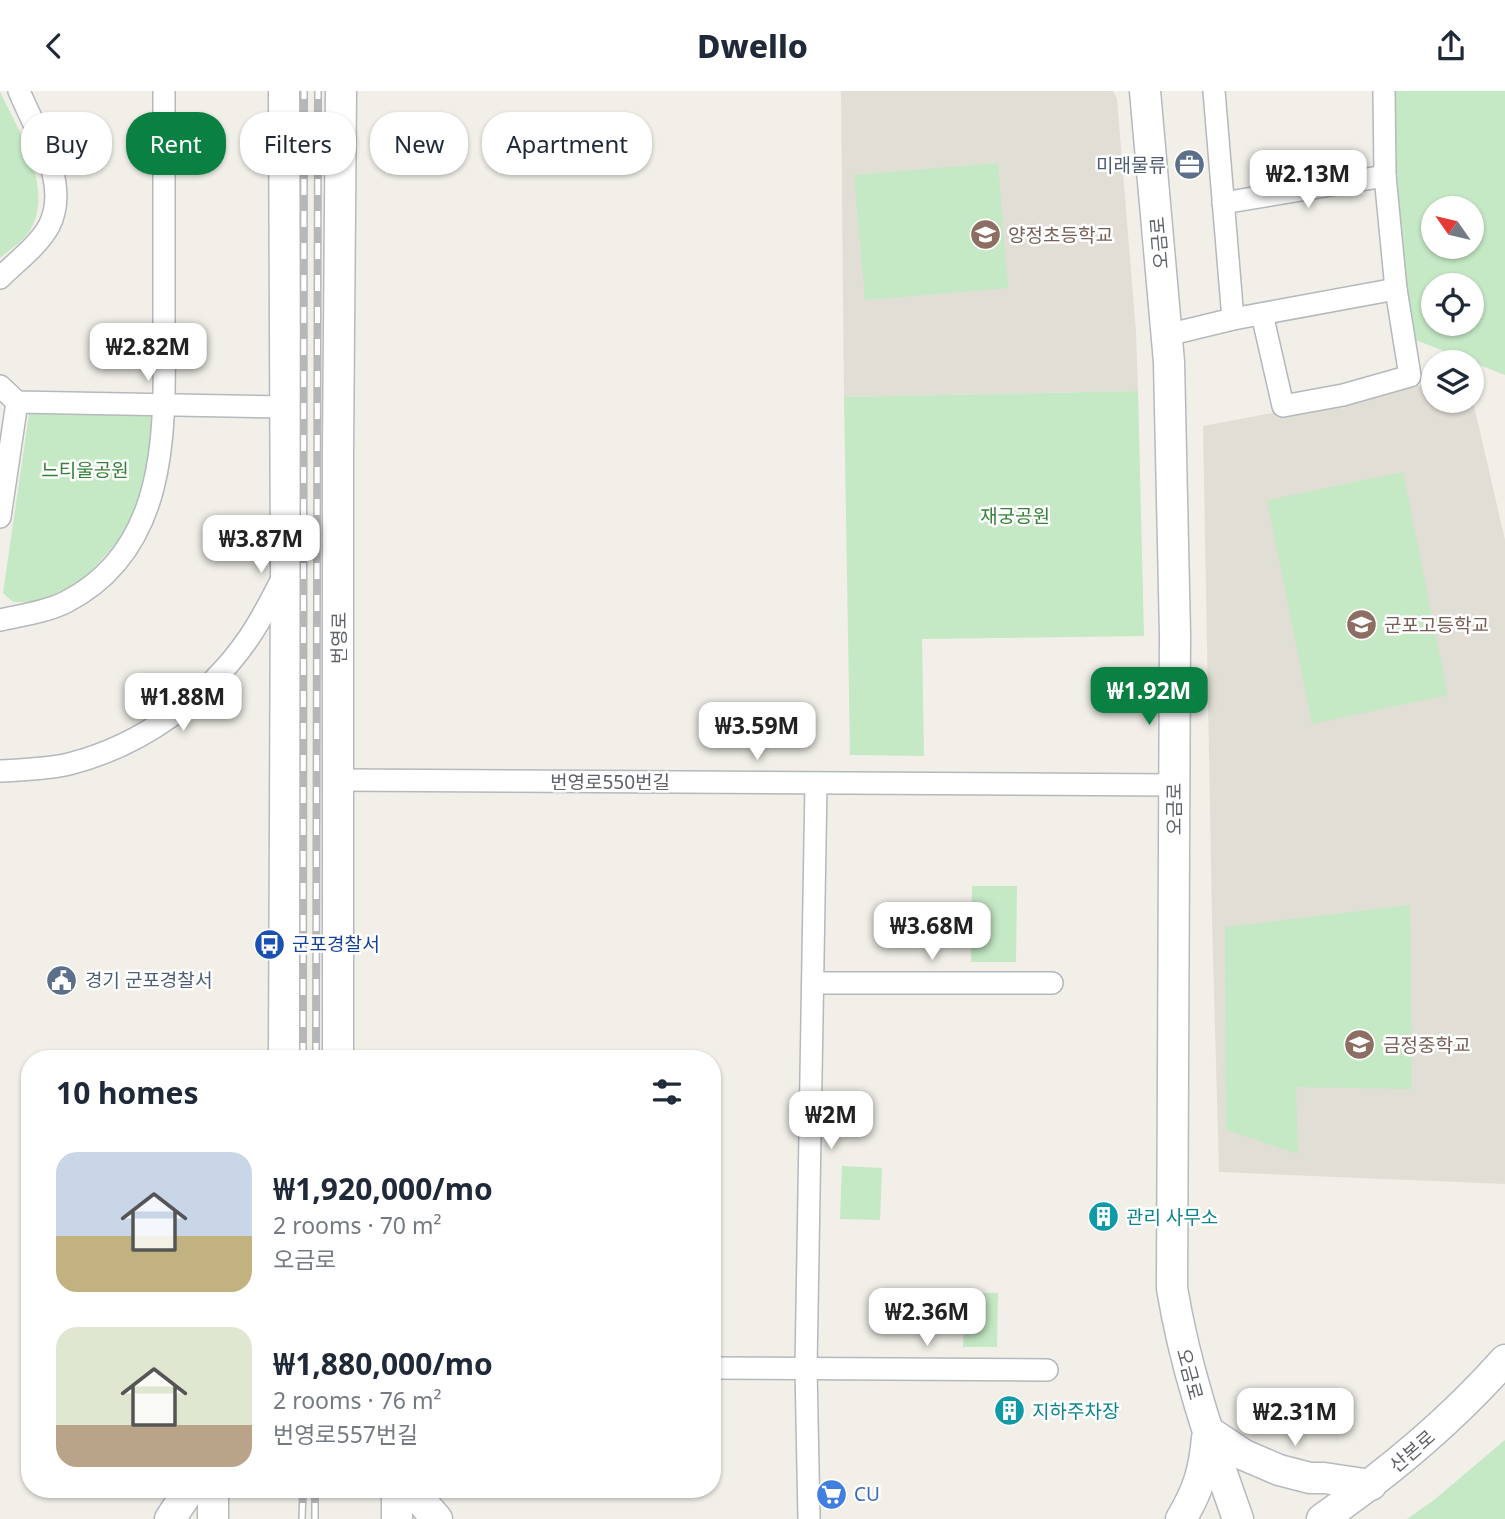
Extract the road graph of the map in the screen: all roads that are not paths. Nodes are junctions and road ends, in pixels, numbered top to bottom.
1 (19, 91) edge
2 (164, 91) edge
3 (284, 91) edge
4 (341, 91) edge
5 (1145, 91) edge
6 (1213, 91) edge
7 (1384, 91) edge
8 (1385, 176) junction
9 (1223, 203) junction
10 (0, 278) edge
11 (1396, 289) junction
12 (1262, 314) junction
13 (1233, 319) junction
14 (1167, 335) junction
15 (0, 386) edge
16 (17, 402) junction
17 (164, 404) junction
18 (285, 407) junction
19 (2, 485) edge
20 (0, 517) edge
21 (286, 572) junction
22 (0, 620) edge
23 (0, 771) edge
24 (339, 780) junction
25 (816, 783) junction
26 (1174, 785) junction
27 (813, 983) junction
28 (1052, 983) dead end
29 (284, 1050) edge
30 (338, 1050) edge
31 (1502, 1363) edge
32 (721, 1367) edge
33 (806, 1368) junction
34 (1047, 1370) dead end
35 (1208, 1431) junction
36 (184, 1498) edge
37 (213, 1498) edge
38 (397, 1498) edge
39 (419, 1498) edge
40 (1356, 1500) edge
41 (170, 1519) edge
42 (213, 1519) edge
43 (397, 1519) edge
44 (437, 1519) edge
45 (809, 1519) edge
46 (1181, 1519) edge
47 (1238, 1519) edge
48 (1322, 1519) edge

1 - 10 street
2 - 17 street
3 - 18 street
4 - 24 street, 번영로
5 - 14 street, 오금로
6 - 9 street
7 - 8 street
8 - 9 street
8 - 11 street
9 - 13 street
11 - 12 street
11 - 12 street
12 - 13 street
13 - 14 street
14 - 26 street, 오금로
15 - 16 street
16 - 17 street
16 - 19 street
17 - 18 street
17 - 22 street
18 - 21 street
19 - 20 street
21 - 23 street
21 - 29 street
24 - 25 street, 번영로550번길
24 - 30 street, 번영로
25 - 26 street, 번영로550번길
25 - 27 street
26 - 35 street, 오금로
27 - 28 street
27 - 33 street
31 - 40 street, 산본로
32 - 33 street
33 - 34 street
33 - 45 street
35 - 40 street
35 - 46 street
35 - 47 street, 오금로
36 - 41 street
37 - 42 street
38 - 43 street
39 - 44 street
40 - 48 street, 산본로

